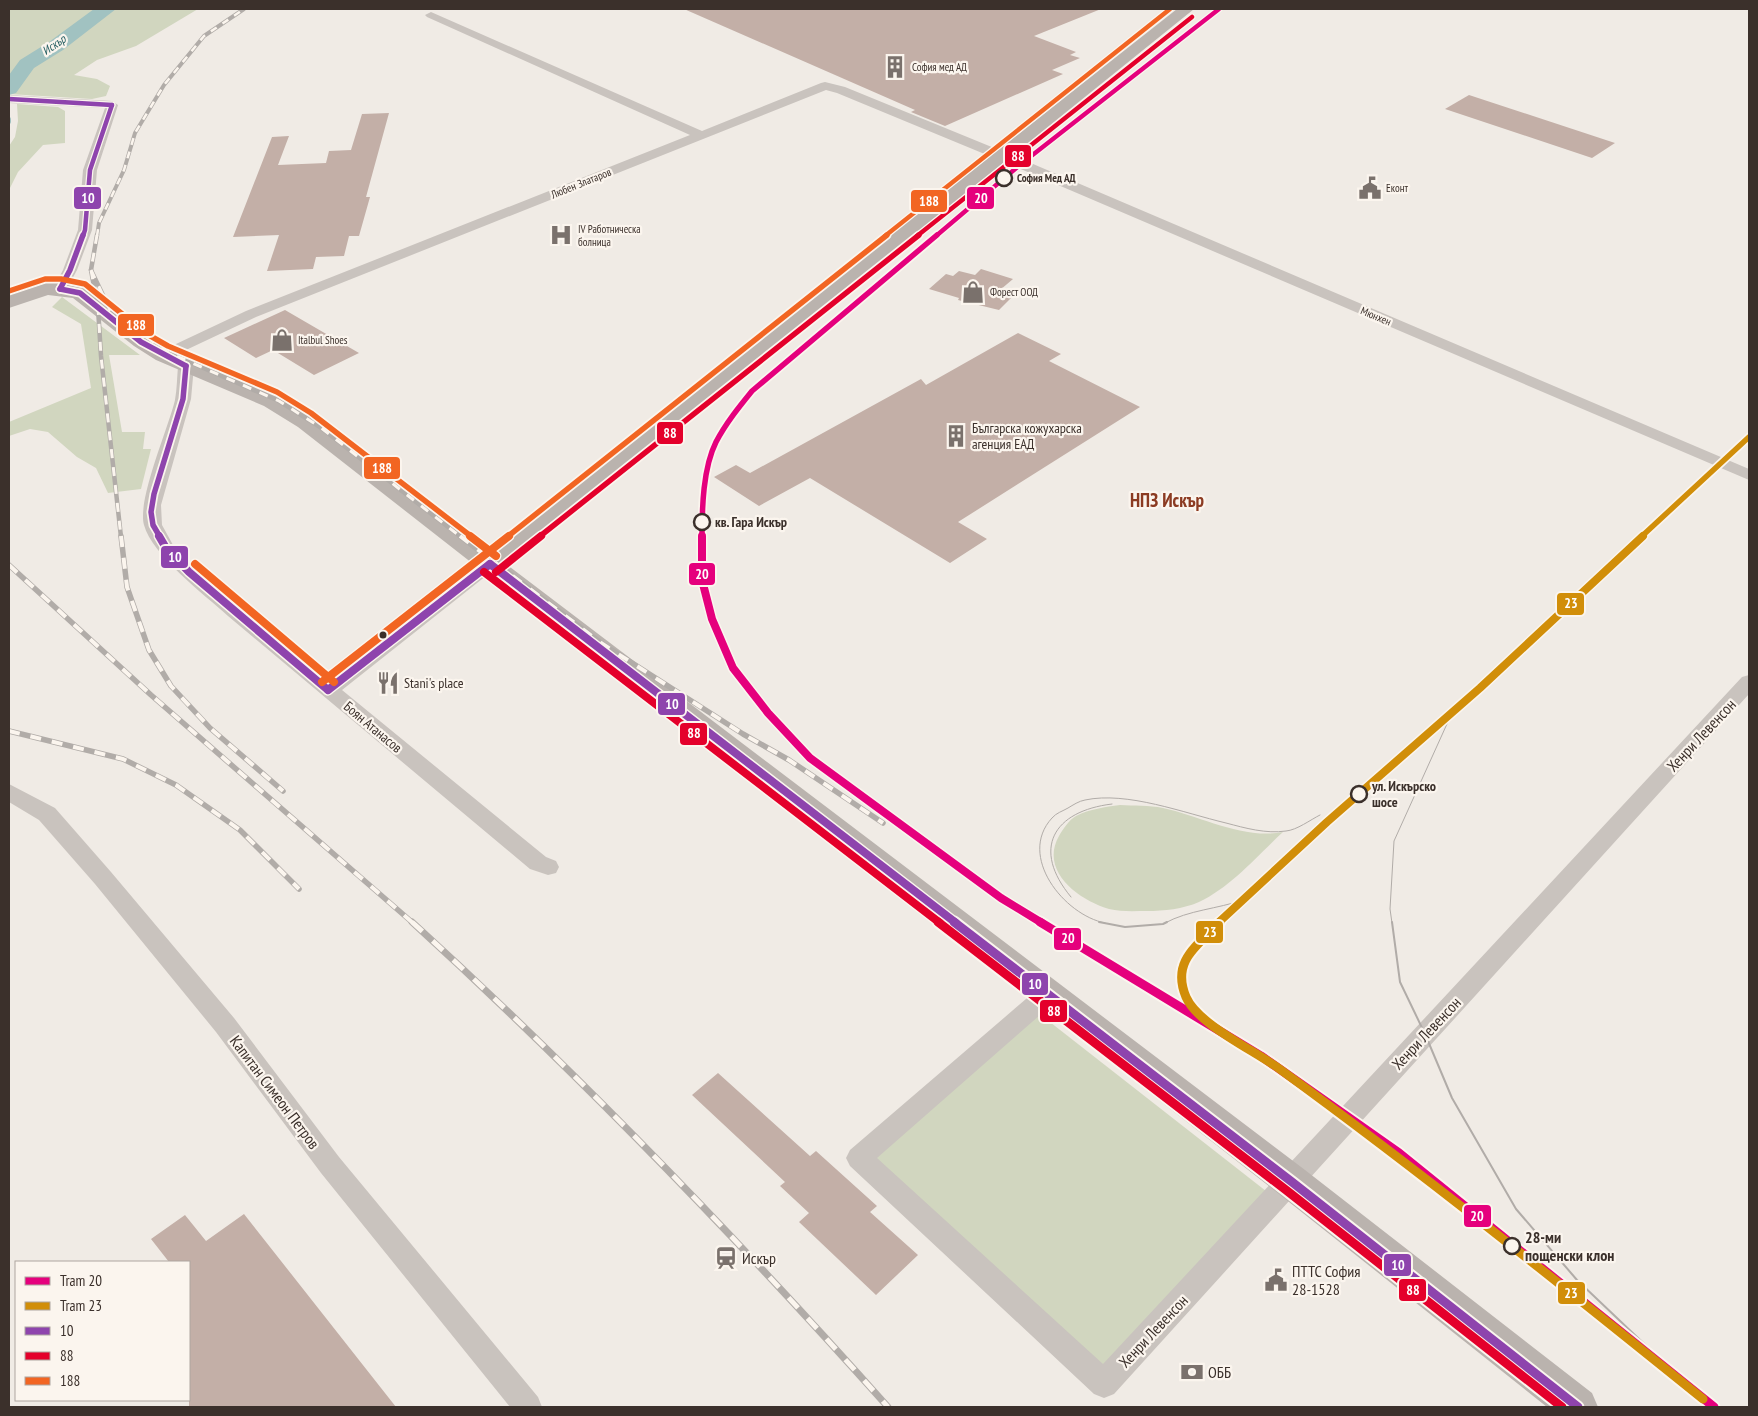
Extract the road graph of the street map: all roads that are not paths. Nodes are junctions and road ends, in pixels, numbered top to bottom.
1 (1186, 9) edge
2 (431, 15) dead end
3 (9, 99) edge
4 (701, 135) junction
5 (1002, 156) junction
6 (60, 288) junction
7 (9, 302) edge
8 (164, 355) junction
9 (186, 366) junction
10 (1749, 475) edge
11 (490, 564) junction
12 (1749, 682) edge
13 (328, 690) junction
14 (9, 792) edge
15 (548, 867) dead end
16 (1048, 994) junction
17 (1292, 1182) junction
18 (528, 1407) edge
19 (1578, 1407) edge

1 - 5 main road
2 - 4 street
3 - 6 street
4 - 5 street, Любен Златаров
4 - 8 street, Любен Златаров
5 - 10 street, Мюнхен
5 - 11 main road
6 - 7 main road
6 - 8 main road
8 - 9 main road
9 - 11 main road
9 - 13 street, Боян Атанасов
11 - 13 street
11 - 16 main road
12 - 17 street, Хенри Левенсон
13 - 15 street, Боян Атанасов
14 - 18 street, Капитан Симеон Петров
16 - 17 main road
16 - 17 street, Хенри Левенсон
17 - 19 main road

